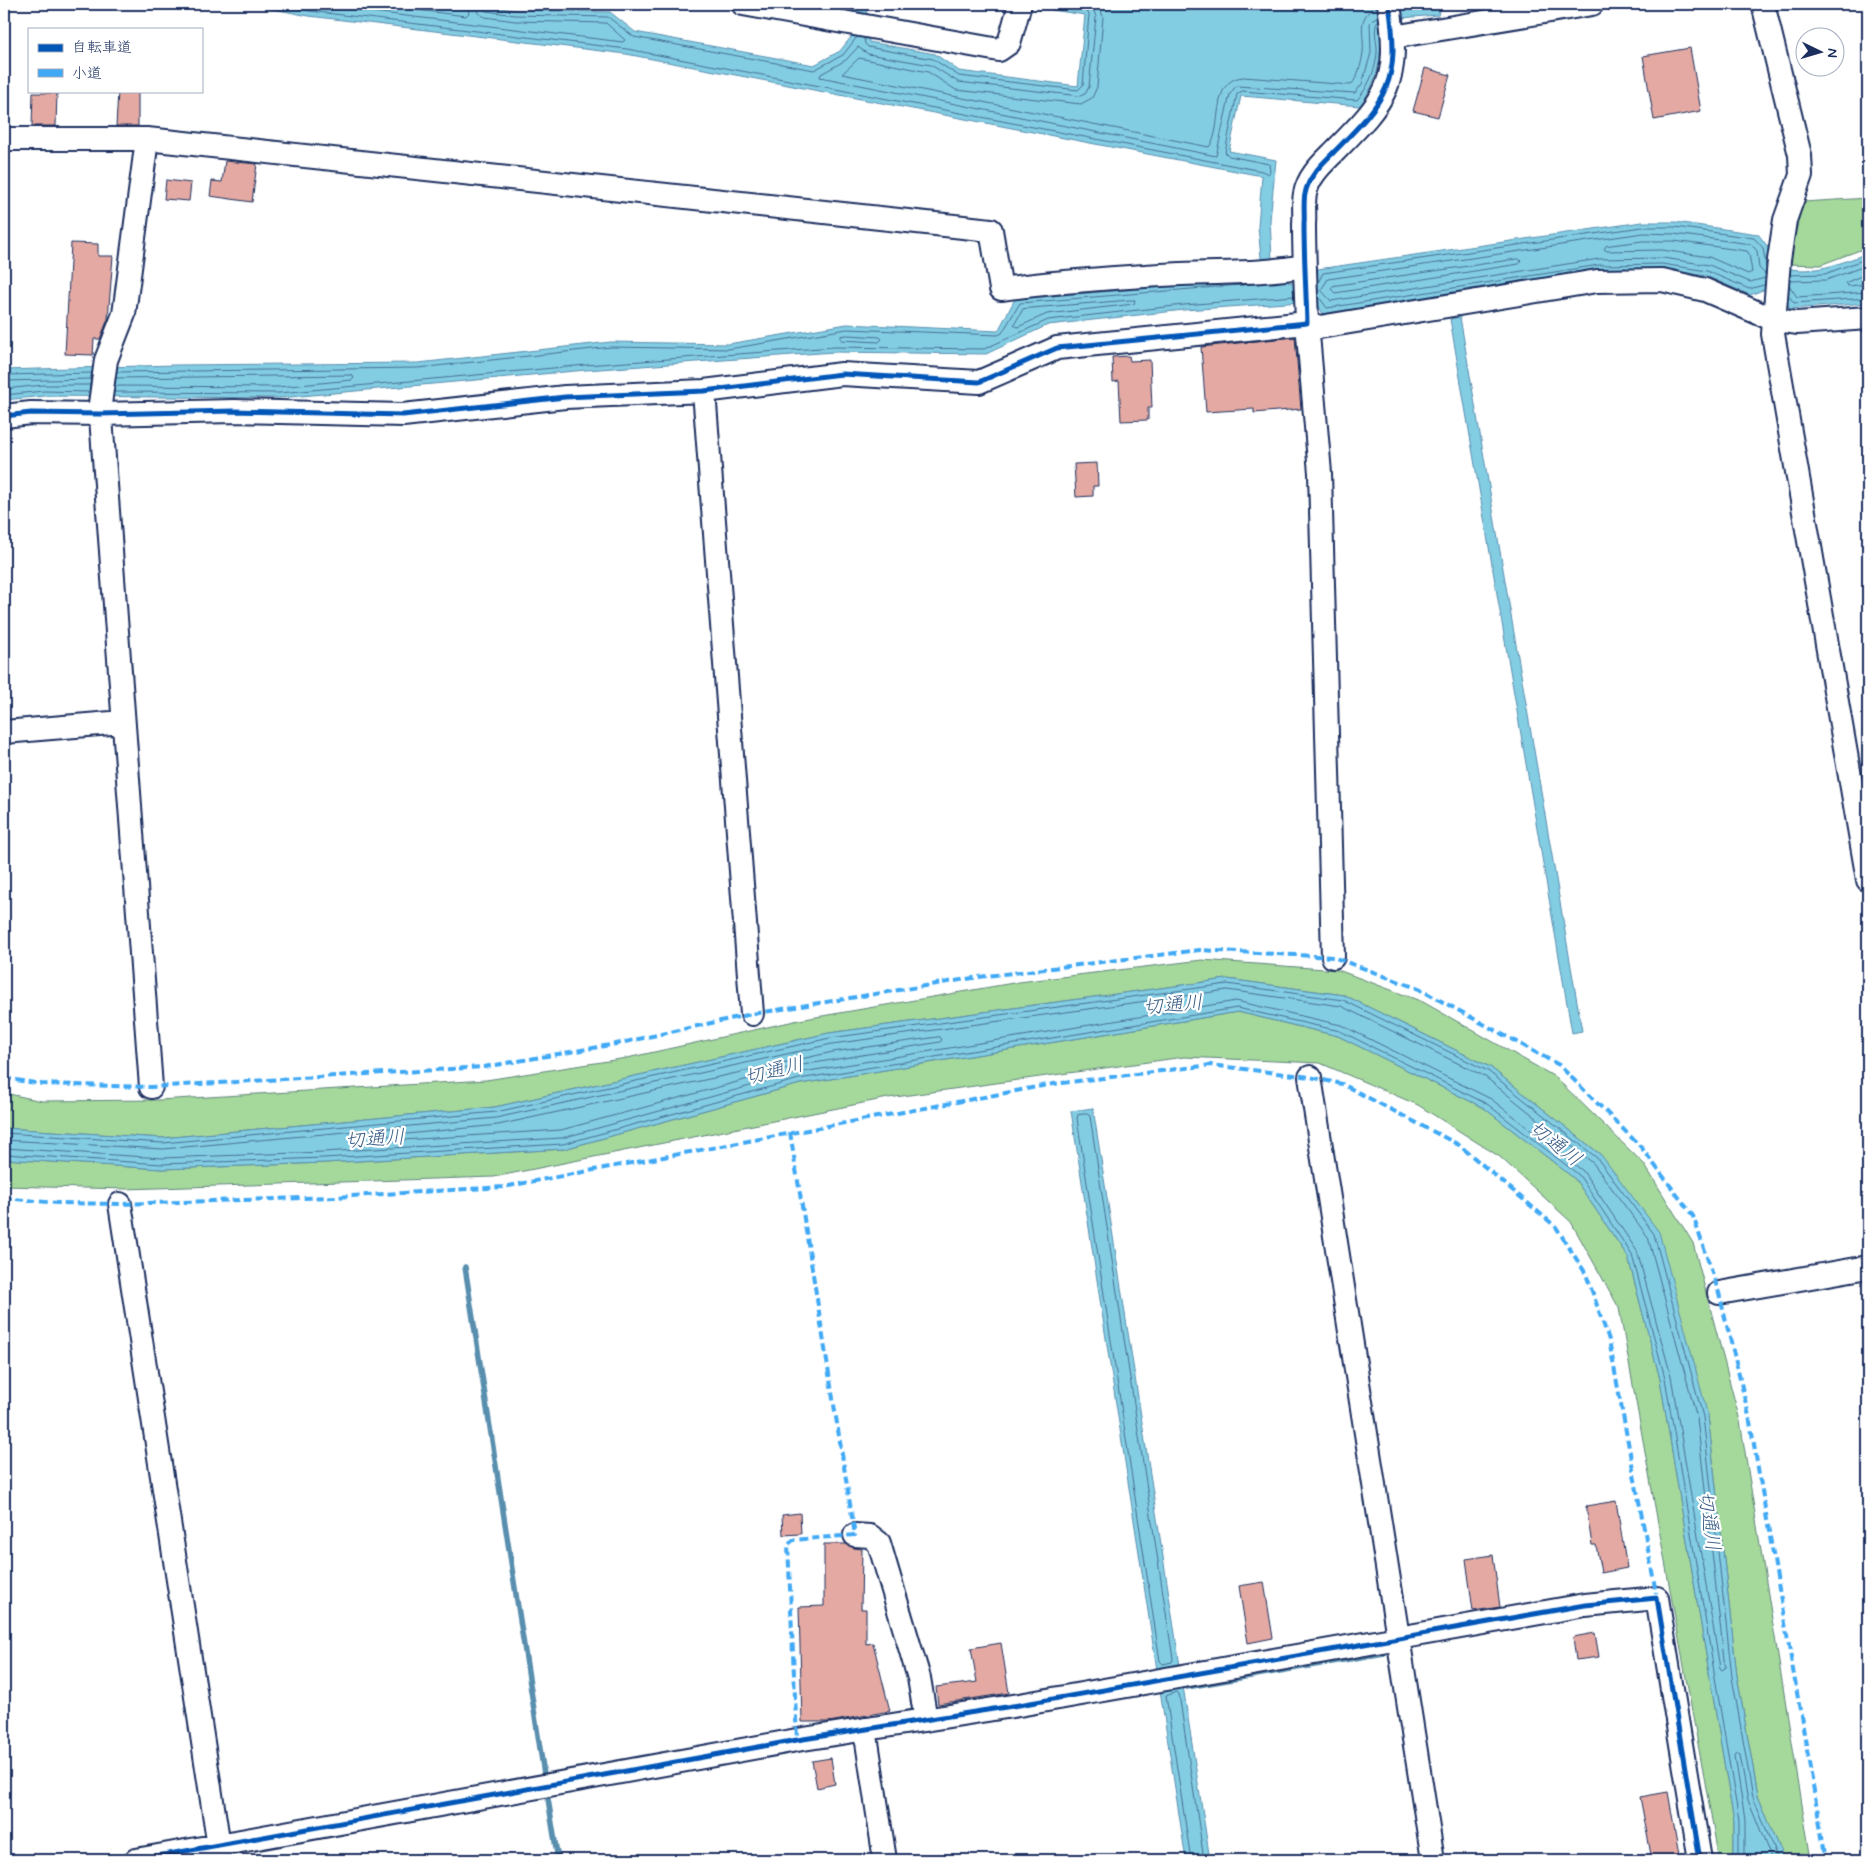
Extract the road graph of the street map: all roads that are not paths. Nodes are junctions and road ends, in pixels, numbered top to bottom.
1 (743, 4) edge
2 (1020, 4) edge
3 (1389, 4) edge
4 (1592, 4) edge
5 (1763, 4) edge
6 (1393, 31) junction
7 (147, 139) junction
8 (4, 140) edge
9 (1304, 273) junction
10 (1307, 314) junction
11 (1868, 318) edge
12 (1772, 319) junction
13 (704, 392) junction
14 (100, 409) junction
15 (4, 416) edge
16 (123, 722) junction
17 (4, 732) edge
18 (1868, 880) edge
19 (1332, 957) dead end
20 (752, 1014) dead end
21 (1310, 1077) dead end
22 (151, 1087) dead end
23 (120, 1204) dead end
24 (1868, 1267) edge
25 (1719, 1293) dead end
26 (855, 1535) dead end
27 (1397, 1637) junction
28 (926, 1720) junction
29 (865, 1729) junction
30 (220, 1853) edge
31 (136, 1860) edge
32 (885, 1860) edge
33 (1434, 1860) edge
34 (1700, 1860) edge

1 - 2 street
3 - 6 street
4 - 6 street
5 - 12 street
6 - 9 street
7 - 8 street
7 - 9 street
7 - 14 street
9 - 10 street
10 - 12 street
10 - 13 street
10 - 19 street
11 - 12 street
12 - 18 street
13 - 14 street
13 - 20 street
14 - 15 street
14 - 16 street
16 - 17 street
16 - 22 street
21 - 27 street
23 - 30 street
24 - 25 street
26 - 28 street
27 - 28 street
27 - 33 street
27 - 34 street
28 - 29 street
29 - 30 street
29 - 32 street
30 - 31 street

